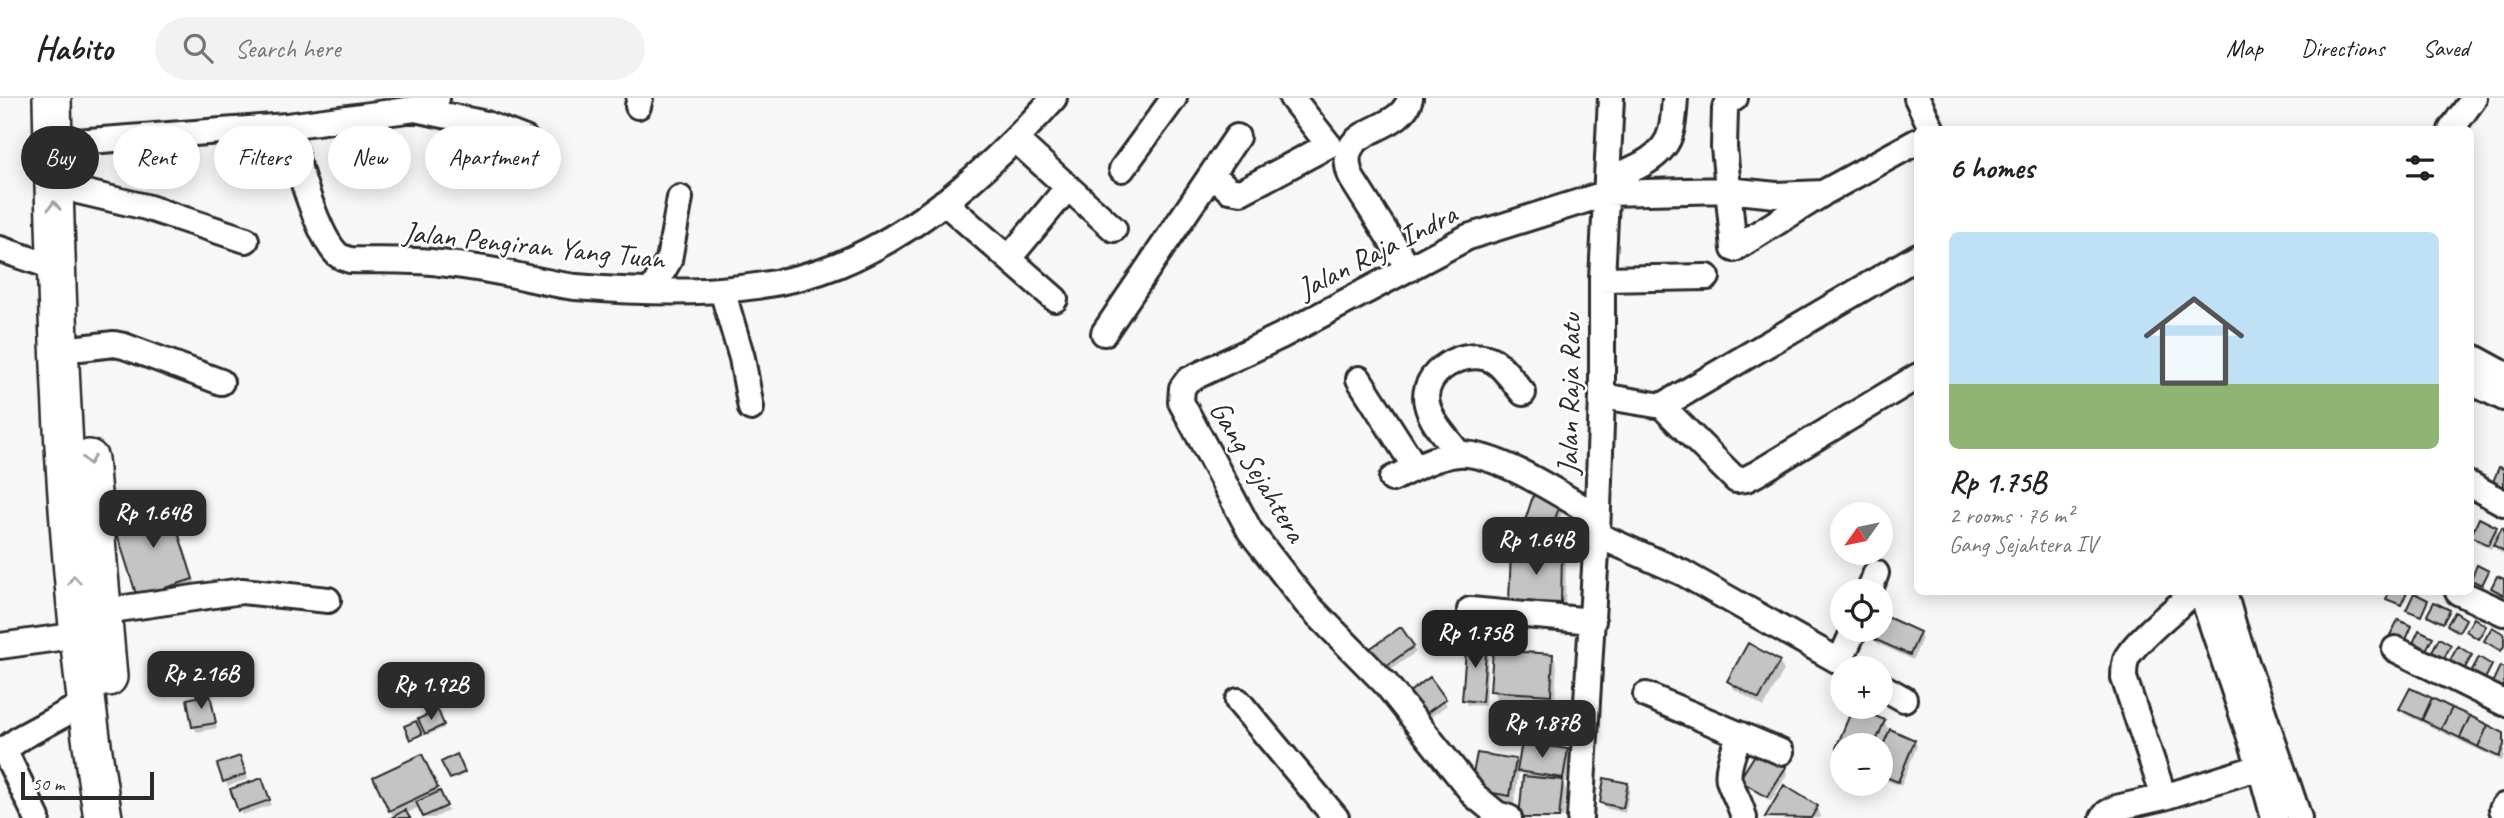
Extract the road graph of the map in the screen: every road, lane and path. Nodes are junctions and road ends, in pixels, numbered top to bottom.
1 (52, 98) edge
2 (76, 98) edge
3 (437, 98) edge
4 (1054, 98) edge
5 (1174, 98) edge
6 (1292, 98) edge
7 (1410, 98) edge
8 (1611, 98) edge
9 (1675, 98) edge
10 (1735, 98) edge
11 (1917, 98) edge
12 (2474, 98) edge
13 (415, 109) junction
14 (76, 126) edge
15 (287, 126) edge
16 (491, 126) edge
17 (1930, 126) edge
18 (2454, 126) edge
19 (214, 132) edge
20 (1237, 137) dead end
21 (99, 140) edge
22 (1016, 140) junction
23 (1914, 143) edge
24 (1339, 147) junction
25 (1122, 169) dead end
26 (1212, 174) junction
27 (1068, 187) junction
28 (1613, 188) junction
29 (306, 189) edge
30 (1727, 190) junction
31 (78, 191) joint
32 (1824, 193) junction
33 (680, 198) dead end
34 (944, 202) junction
35 (1114, 229) dead end
36 (246, 240) dead end
37 (0, 248) edge
38 (1009, 258) junction
39 (1914, 258) edge
40 (56, 268) junction
41 (1409, 269) junction
42 (1707, 277) dead end
43 (1602, 279) junction
44 (652, 290) junction
45 (722, 290) junction
46 (1055, 299) dead end
47 (1104, 333) dead end
48 (80, 348) junction
49 (2474, 358) edge
50 (2504, 374) edge
51 (1914, 378) edge
52 (1359, 379) dead end
53 (221, 382) dead end
54 (2474, 383) edge
55 (1523, 393) dead end
56 (1602, 396) junction
57 (2504, 398) edge
58 (1181, 402) joint
59 (1662, 407) junction
60 (751, 408) dead end
61 (1459, 454) junction
62 (1415, 467) junction
63 (1392, 479) dead end
64 (2474, 487) edge
65 (2504, 503) edge
66 (1597, 526) junction
67 (2191, 595) edge
68 (2202, 595) edge
69 (2225, 595) edge
70 (2465, 595) edge
71 (328, 600) dead end
72 (1470, 610) dead end
73 (2504, 613) edge
74 (1592, 621) junction
75 (92, 623) junction
76 (0, 646) edge
77 (2395, 649) dead end
78 (1830, 656) edge
79 (1893, 693) edge
80 (1646, 695) dead end
81 (1904, 699) dead end
82 (1238, 701) dead end
83 (87, 702) junction
84 (2504, 703) edge
85 (1739, 734) junction
86 (2, 746) edge
87 (1781, 752) dead end
88 (2260, 767) junction
89 (2164, 797) junction
90 (37, 818) edge
91 (103, 818) edge
92 (125, 818) edge
93 (1336, 818) edge
94 (1509, 818) edge
95 (1580, 818) edge
96 (1744, 818) edge
97 (2102, 818) edge
98 (2274, 818) edge
99 (2298, 818) edge

40 -> 1 highway
2 - 14 highway
3 - 13 street
4 - 22 street, Jalan Pengiran Yang Tuan
5 - 25 street
6 - 24 street
7 - 24 street
8 - 28 street, Jalan Raja Ratu
9 - 28 street
10 - 30 street
11 - 17 street
12 - 18 street
13 - 15 street
13 - 16 street
19 - 21 street
20 - 26 street
22 - 27 street
22 - 34 street, Jalan Pengiran Yang Tuan
23 - 32 street
24 - 26 street
24 - 41 street
26 - 47 street
27 - 35 street
27 - 38 street
28 - 30 street
28 - 41 street, Jalan Raja Indra
28 - 43 street, Jalan Raja Ratu
29 - 44 street, Jalan Pengiran Yang Tuan
30 - 32 street
30 - 32 street
31 - 36 street
31 - 48 highway
33 - 44 street
34 - 38 street
34 - 45 street, Jalan Pengiran Yang Tuan
37 - 40 street
38 - 46 street
39 - 59 street
75 -> 40 highway
41 - 58 street, Jalan Raja Indra
42 - 43 street
43 - 56 street, Jalan Raja Ratu
44 - 45 street, Jalan Pengiran Yang Tuan
45 - 60 street
48 - 53 street
48 -> 75 highway
49 - 50 street
51 - 59 street
52 - 62 street
54 - 57 street
55 - 61 street
56 - 59 street
56 - 66 street, Jalan Raja Ratu
58 - 94 street, Gang Sejahtera
61 - 62 street
61 - 66 street
62 - 63 street
64 - 65 street
66 - 74 street, Jalan Raja Ratu
66 - 78 street
67 - 89 street
68 - 88 street
69 - 99 street
70 - 73 street
71 - 75 street
72 - 74 street
74 - 95 street, Jalan Raja Ratu
75 - 76 street
75 - 83 highway
75 - 92 highway
77 - 84 street
79 - 81 street
80 - 85 street
82 - 93 street
83 - 86 street
83 - 91 highway
85 - 87 street
85 - 96 street
86 - 90 street
88 - 89 street
88 - 98 street
89 - 97 street

